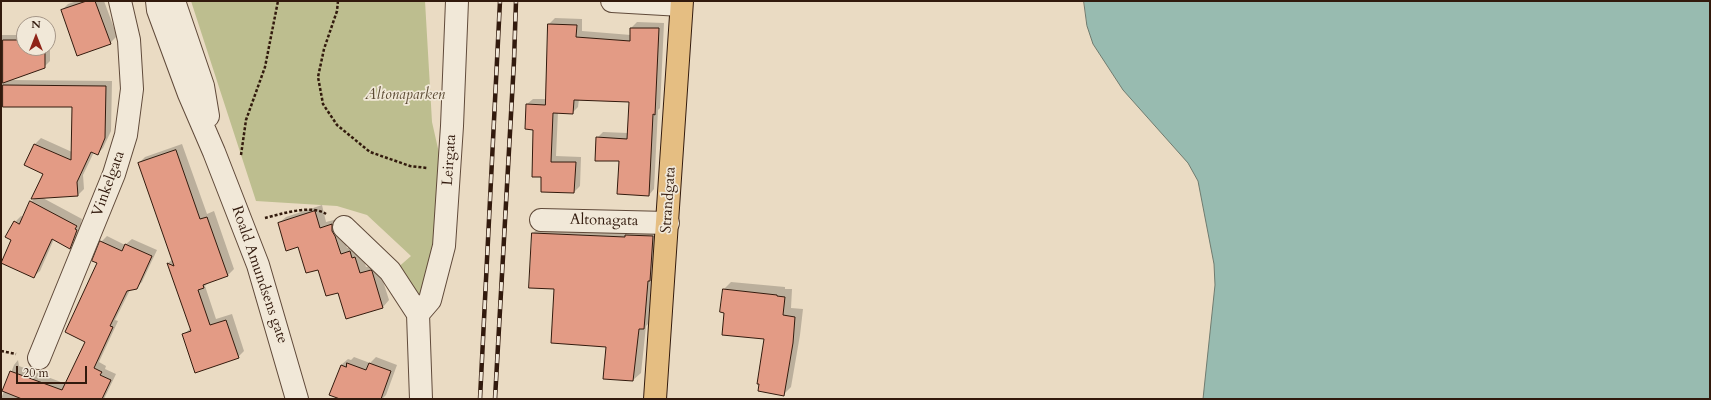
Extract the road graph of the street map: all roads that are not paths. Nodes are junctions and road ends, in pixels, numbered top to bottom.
1 (120, 1) edge
2 (157, 1) edge
3 (174, 1) edge
4 (457, 1) edge
5 (612, 1) edge
6 (682, 3) edge
7 (214, 152) junction
8 (541, 220) dead end
9 (668, 223) junction
10 (344, 227) road end
11 (418, 314) junction
12 (39, 358) dead end
13 (297, 399) edge
14 (421, 399) edge
15 (655, 399) edge

1 - 12 street, Vinkelgata
2 - 7 street, Roald Amundsens gate
3 - 7 street, Roald Amundsens gate
4 - 11 street, Leirgata
5 - 6 street
6 - 9 main road, Strandgata
7 - 13 street, Roald Amundsens gate
8 - 9 street, Altonagata
9 - 15 main road, Strandgata
10 - 11 street
11 - 14 street

